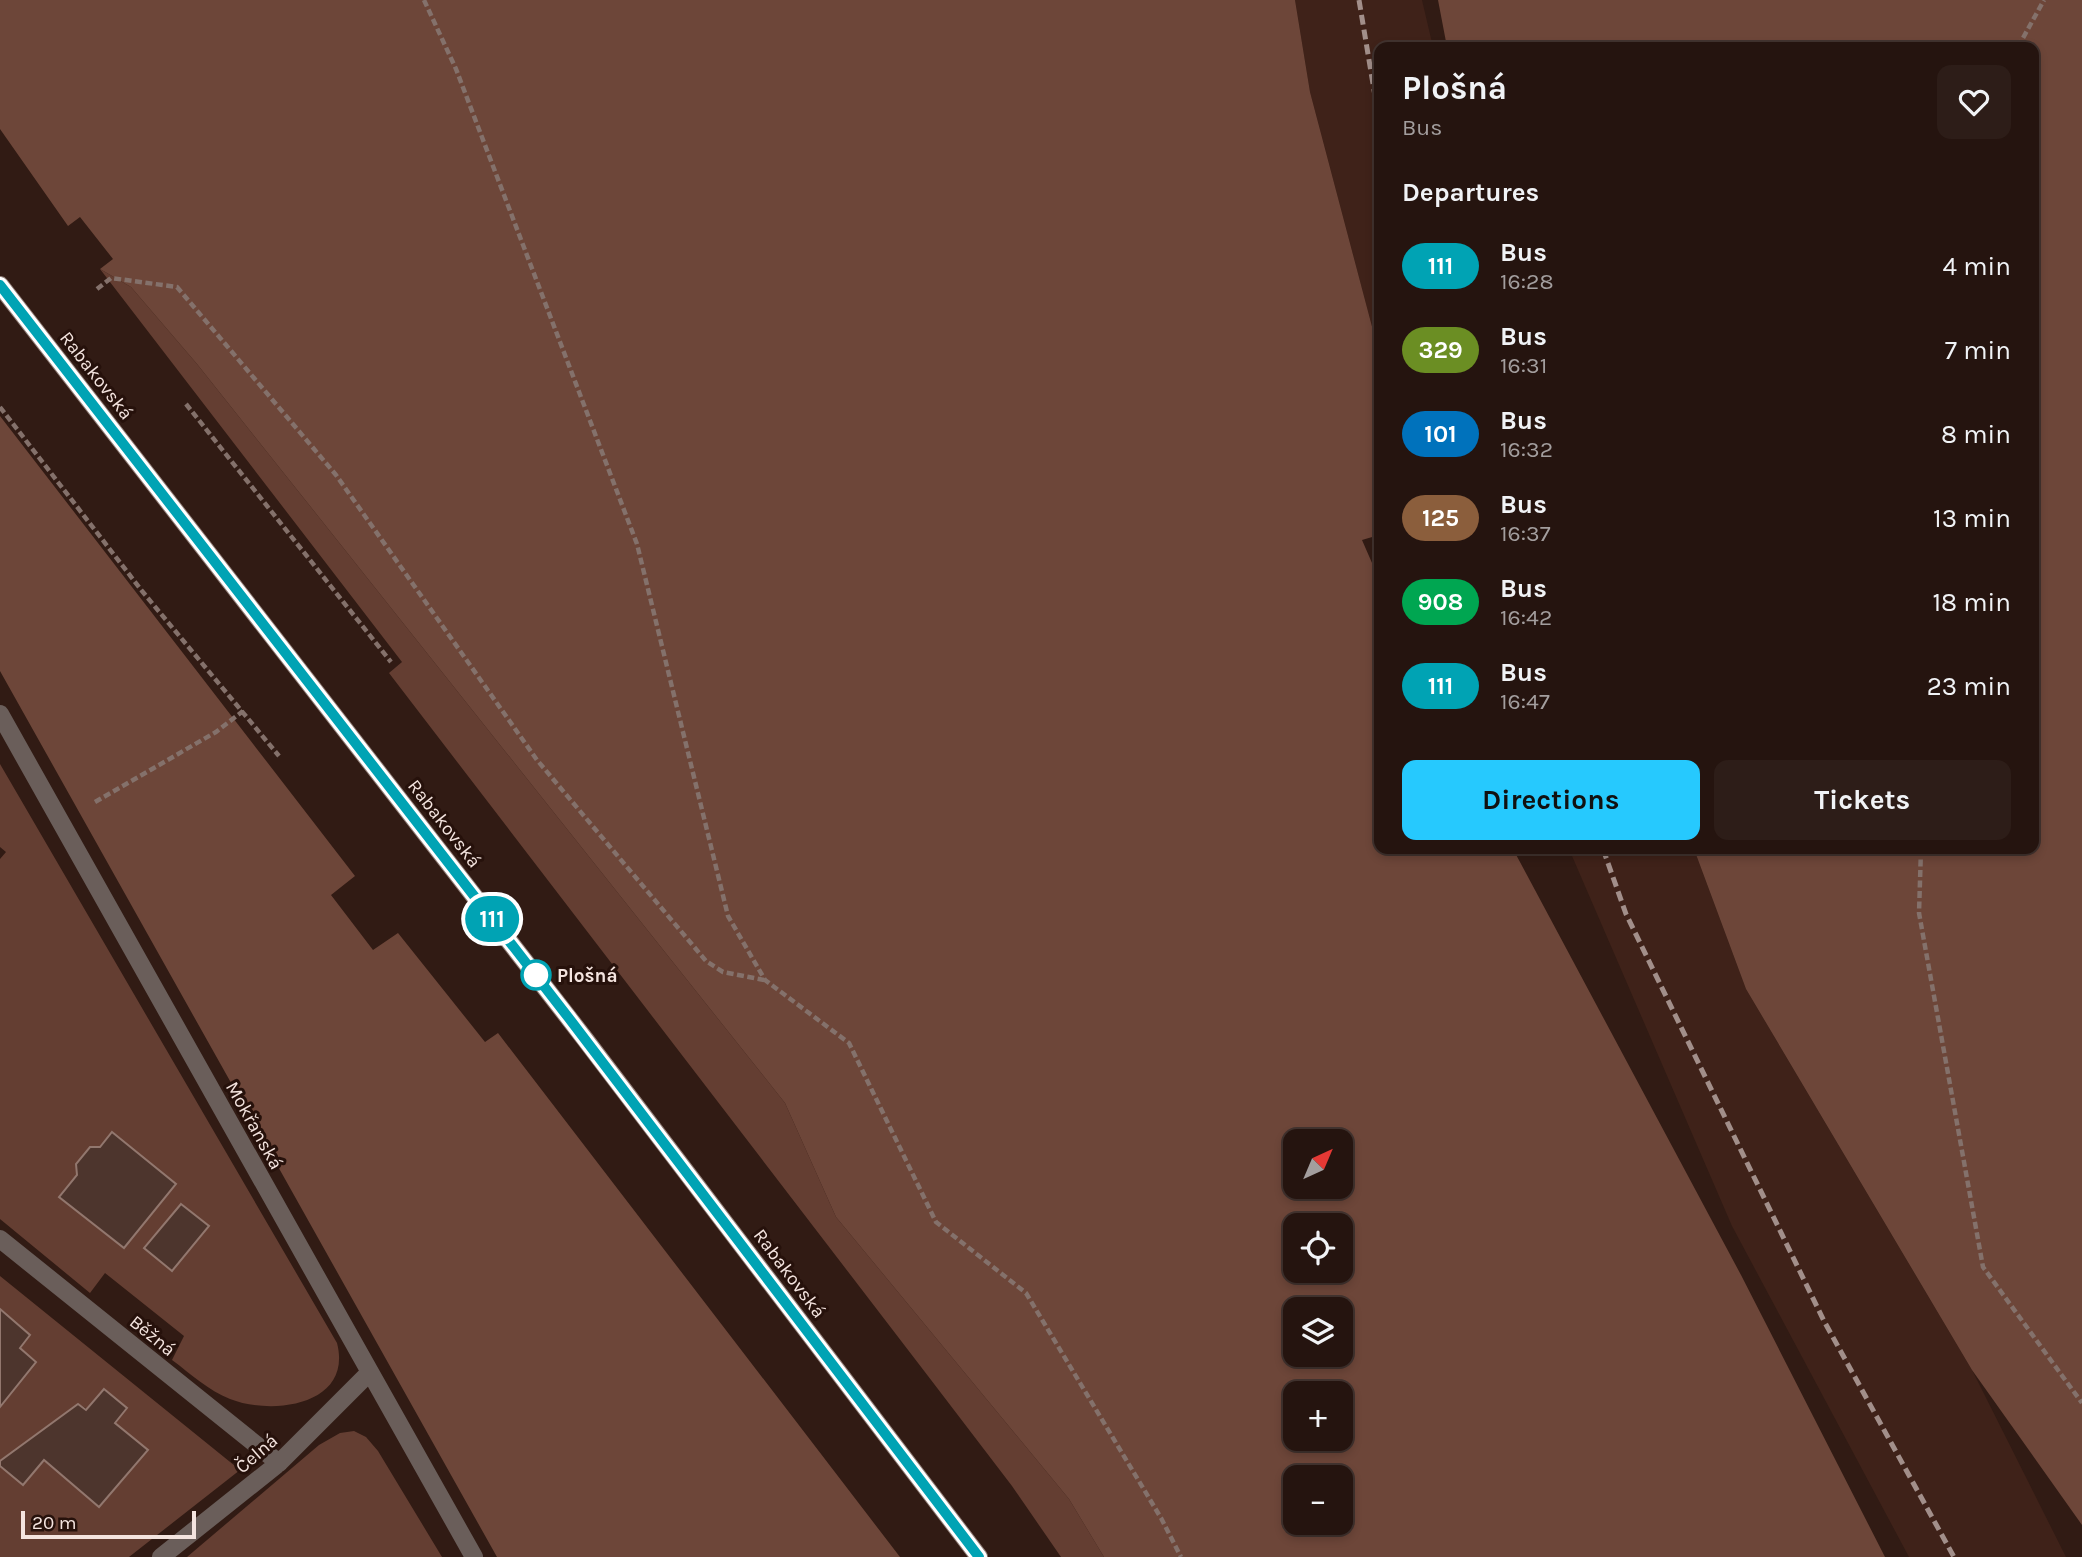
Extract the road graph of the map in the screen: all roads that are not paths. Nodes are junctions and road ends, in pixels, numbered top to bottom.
1 (0, 285) edge
2 (0, 714) edge
3 (0, 1239) edge
4 (370, 1372) junction
5 (279, 1464) junction
6 (161, 1557) edge
7 (474, 1557) edge
8 (979, 1557) edge

1 - 8 main road, Rabakovská
2 - 4 street, Mokřanská
3 - 5 street, Běžná
4 - 5 street, Čelná
4 - 7 street, Mokřanská
5 - 6 street, Čelná

